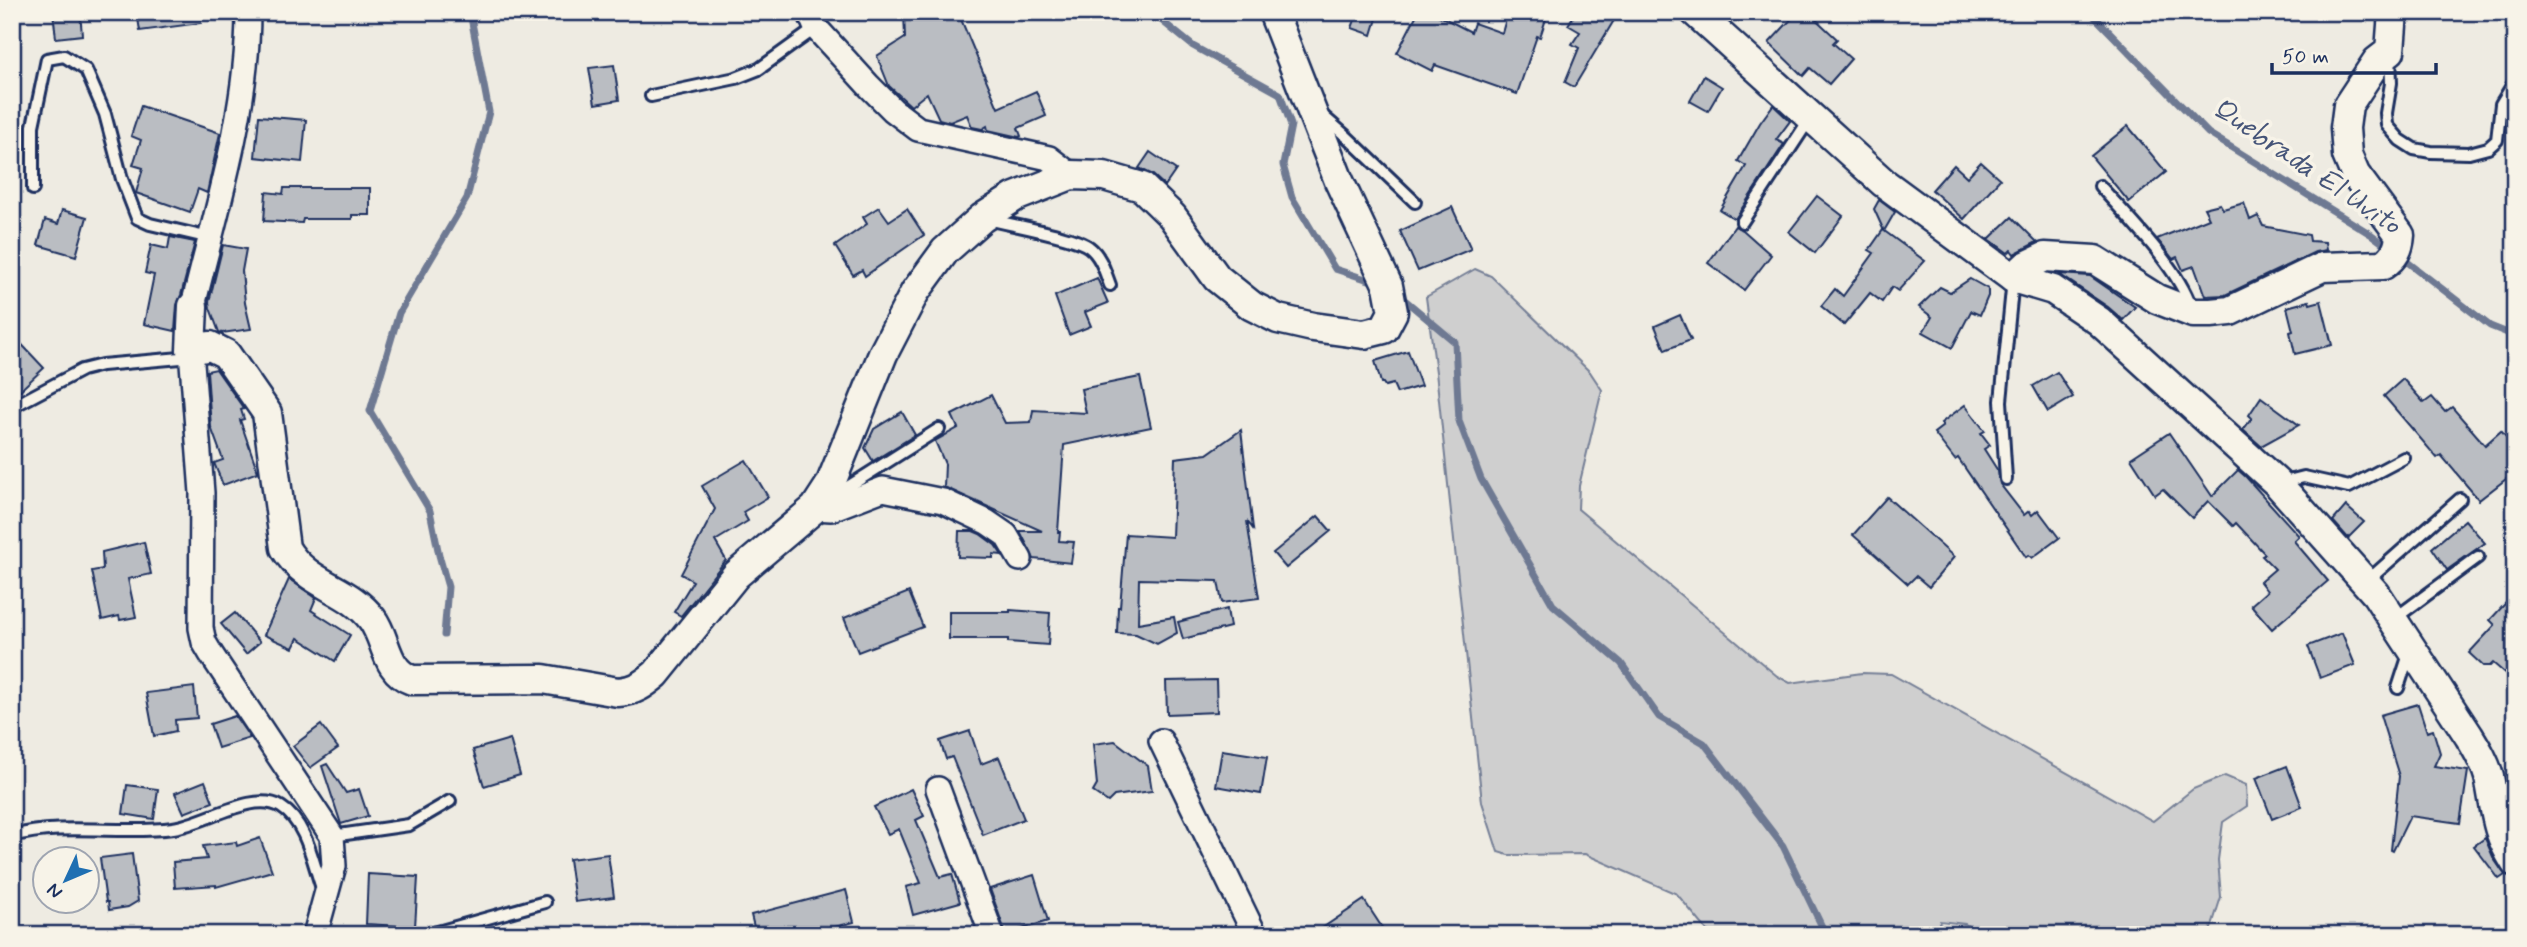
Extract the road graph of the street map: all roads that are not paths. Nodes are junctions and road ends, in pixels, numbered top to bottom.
1 (248, 12) edge
2 (1273, 12) edge
3 (1695, 12) edge
4 (2393, 12) edge
5 (813, 20) edge
6 (2390, 51) junction
7 (2515, 81) edge
8 (651, 96) dead end
9 (1310, 106) junction
10 (1811, 117) junction
11 (1071, 175) junction
12 (2100, 186) dead end
13 (33, 189) dead end
14 (1415, 202) dead end
15 (982, 218) junction
16 (1742, 222) dead end
17 (210, 238) junction
18 (2013, 278) junction
19 (1110, 285) dead end
20 (193, 306) joint
21 (2193, 313) junction
22 (192, 354) junction
23 (12, 407) edge
24 (939, 429) dead end
25 (2404, 458) dead end
26 (2006, 478) dead end
27 (2277, 483) junction
28 (2460, 499) dead end
29 (815, 508) junction
30 (2478, 557) dead end
31 (1020, 559) dead end
32 (2367, 582) junction
33 (2394, 619) junction
34 (2412, 645) junction
35 (2398, 688) dead end
36 (1161, 741) dead end
37 (938, 789) dead end
38 (450, 801) dead end
39 (12, 836) edge
40 (332, 836) junction
41 (2515, 862) edge
42 (326, 901) junction
43 (545, 902) dead end
44 (315, 935) edge
45 (427, 935) edge
46 (992, 935) edge
47 (1255, 935) edge

1 - 17 street
2 - 9 street
3 - 10 street
4 - 6 street
5 - 8 lane
5 - 11 street
6 - 7 lane
6 - 21 street
9 - 11 street
9 - 14 lane
10 - 16 lane
10 - 18 street
11 - 15 street
12 - 21 lane
13 - 17 lane
15 - 19 lane
15 - 29 street
17 - 20 street
18 - 21 street
18 - 26 lane
18 - 27 street
20 - 22 street
22 - 23 lane
22 - 29 street
22 - 40 street
24 - 29 lane
25 - 27 lane
27 - 32 street
28 - 32 lane
29 - 31 street
30 - 33 lane
32 - 33 street
33 - 34 street
34 - 35 lane
34 - 41 street
36 - 47 street
37 - 46 street
38 - 40 lane
39 - 42 lane
40 - 42 street
42 - 44 street
43 - 45 lane

